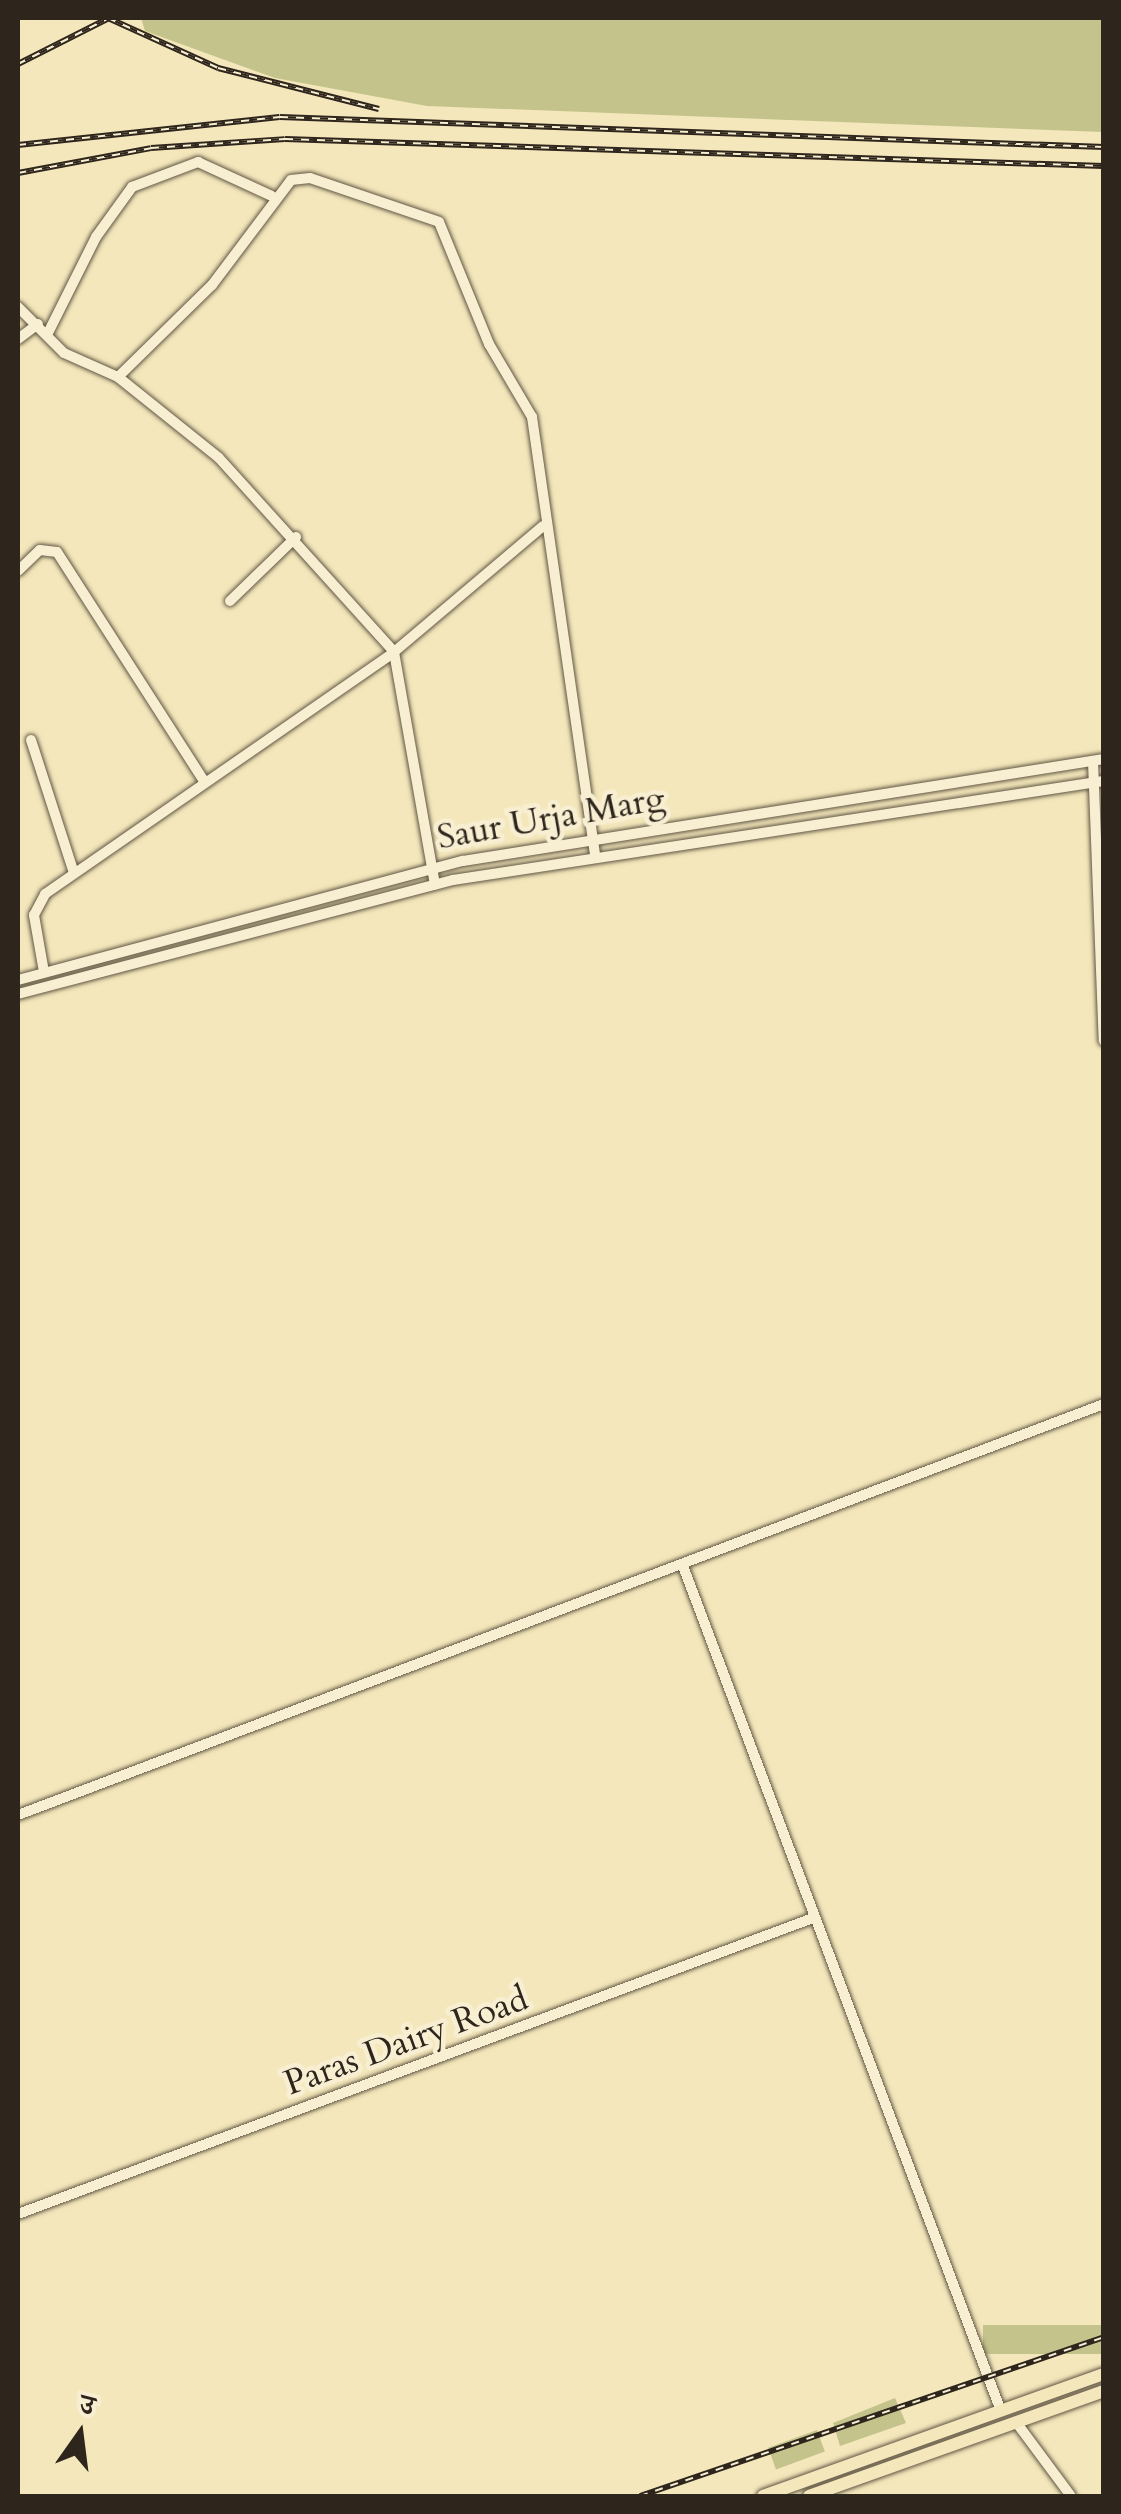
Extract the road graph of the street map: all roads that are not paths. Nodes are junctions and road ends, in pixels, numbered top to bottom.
1 (272, 196) junction
2 (18, 307) edge
3 (38, 324) junction
4 (48, 333) junction
5 (18, 340) edge
6 (118, 377) junction
7 (543, 525) junction
8 (296, 537) junction
9 (18, 552) edge
10 (28, 561) junction
11 (18, 571) edge
12 (230, 600) dead end
13 (394, 652) junction
14 (32, 740) dead end
15 (1098, 760) edge
16 (203, 779) junction
17 (1098, 781) edge
18 (591, 836) junction
19 (595, 855) junction
20 (433, 867) junction
21 (74, 873) junction
22 (435, 884) junction
23 (44, 972) junction
24 (18, 980) edge
25 (18, 994) edge
26 (1104, 1041) edge
27 (1104, 1404) edge
28 (684, 1566) junction
29 (18, 1815) edge
30 (813, 1918) junction
31 (18, 2214) edge
32 (1104, 2374) edge
33 (1104, 2390) edge
34 (1001, 2411) junction
35 (1016, 2422) junction
36 (762, 2496) edge
37 (809, 2496) edge
38 (1070, 2496) edge

1 - 4 street
1 - 6 street
1 - 7 street
2 - 3 street
3 - 4 street
3 - 5 street
4 - 6 street
6 - 8 street
7 - 13 street
7 - 18 street
8 - 12 street
8 - 13 street
9 - 10 street
10 - 11 street
10 - 16 street
13 - 16 street
13 - 20 street
14 - 21 street
15 - 17 street
15 - 18 street, Saur Urja Marg
16 - 21 street
17 - 19 street, Saur Urja Marg
17 - 26 street
18 - 19 street
18 - 20 street, Saur Urja Marg
19 - 22 street, Saur Urja Marg
20 - 22 street
20 - 23 street, Saur Urja Marg
21 - 23 street
22 - 25 street, Saur Urja Marg
23 - 24 street, Saur Urja Marg
27 - 28 street
28 - 29 street
28 - 30 street
30 - 31 street, Paras Dairy Road
30 - 34 street
32 - 34 main road
33 - 35 main road
34 - 36 main road
35 - 37 main road
35 - 38 street

